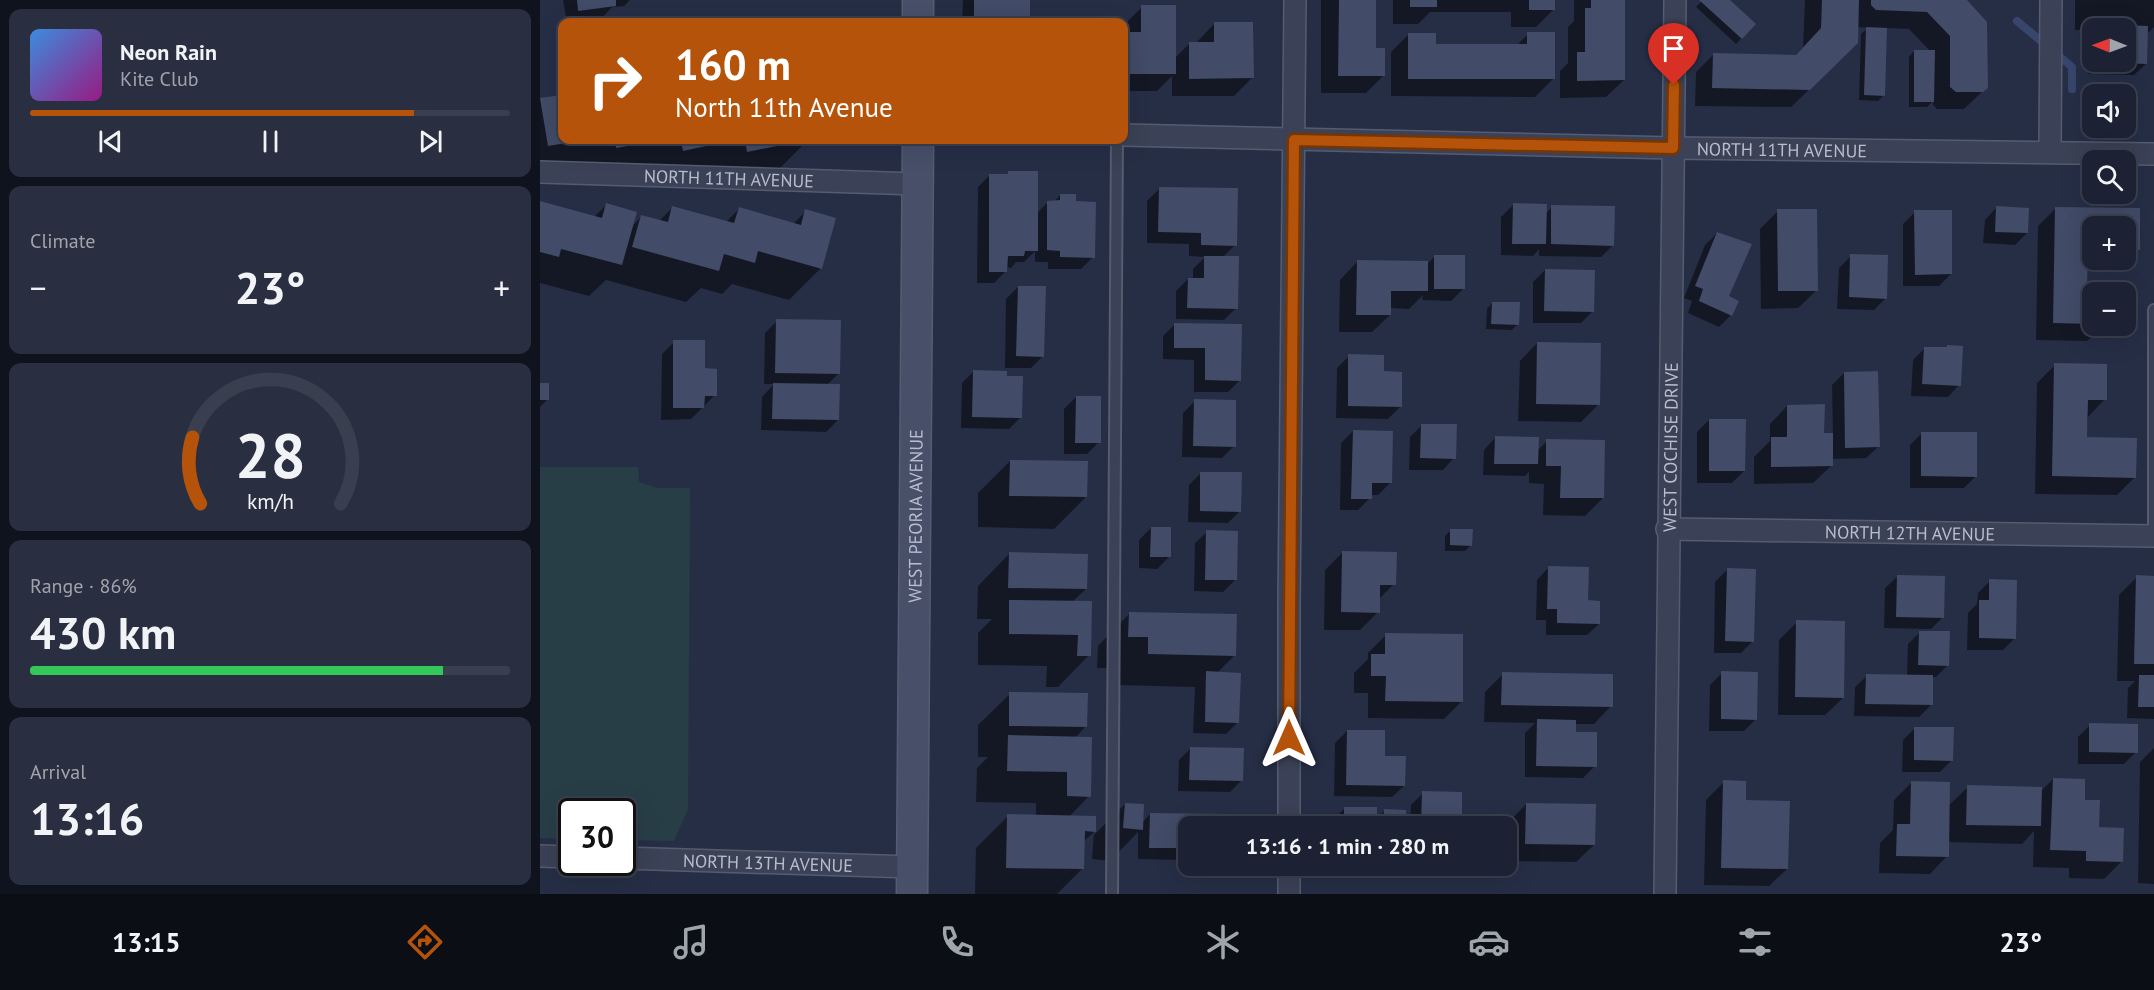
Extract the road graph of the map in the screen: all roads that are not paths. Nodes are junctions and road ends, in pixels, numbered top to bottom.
1 (918, 0) edge
2 (1295, 0) edge
3 (1675, 0) edge
4 (2051, 0) edge
5 (918, 18) edge
6 (1128, 135) edge
7 (1294, 140) junction
8 (918, 144) edge
9 (1117, 144) edge
10 (1673, 148) junction
11 (2050, 152) junction
12 (2154, 154) edge
13 (540, 172) edge
14 (918, 184) junction
15 (2154, 310) edge
16 (1667, 529) junction
17 (2154, 536) edge
18 (1289, 816) edge
19 (540, 856) edge
20 (558, 857) edge
21 (636, 859) edge
22 (1289, 876) edge
23 (912, 880) edge
24 (1112, 894) edge
25 (1290, 894) edge
26 (1665, 894) edge

1 - 5 main road
2 - 7 street
3 - 10 street, WEST COCHISE DRIVE
4 - 11 street
6 - 7 street, NORTH 11TH AVENUE
7 - 10 street, NORTH 11TH AVENUE
7 - 18 street
8 - 14 main road, WEST PEORIA AVENUE
9 - 24 lane
10 - 11 street, NORTH 11TH AVENUE
10 - 16 street, WEST COCHISE DRIVE
11 - 12 street, NORTH 11TH AVENUE
13 - 14 street, NORTH 11TH AVENUE
14 - 23 main road, WEST PEORIA AVENUE
15 - 17 lane
16 - 17 street, NORTH 12TH AVENUE
16 - 26 street, WEST COCHISE DRIVE
19 - 20 street
21 - 23 street, NORTH 13TH AVENUE
22 - 25 street

